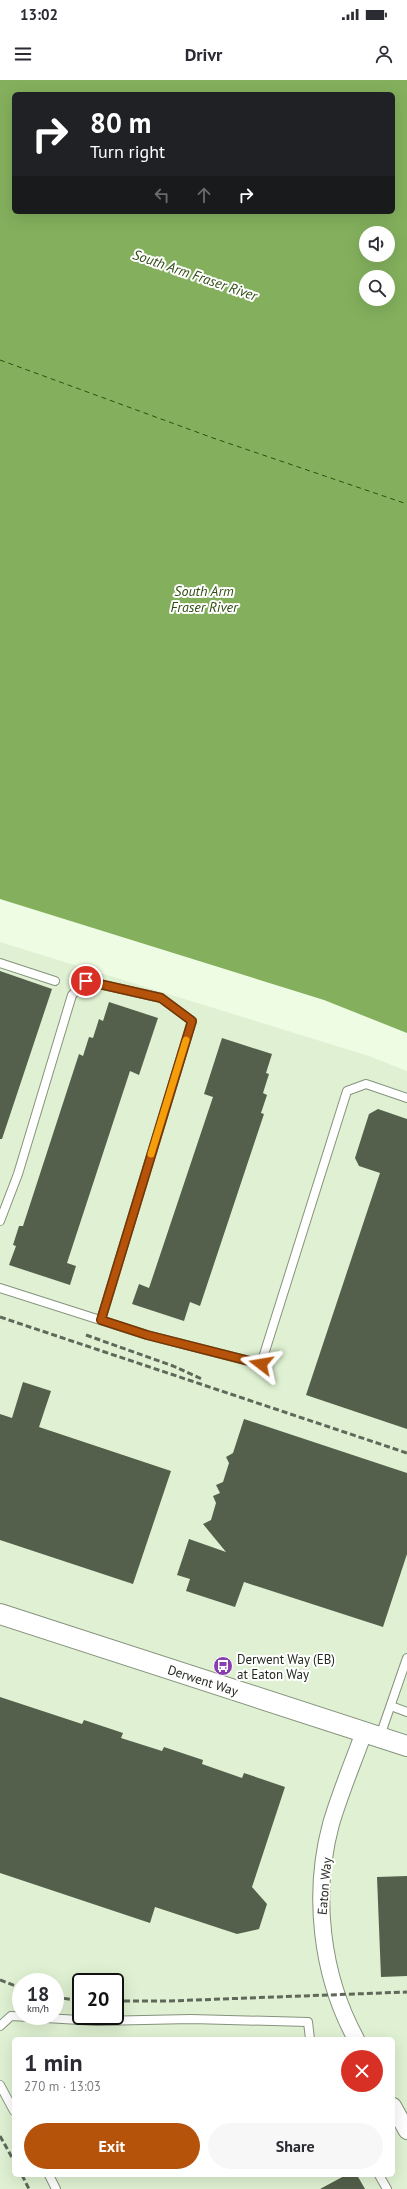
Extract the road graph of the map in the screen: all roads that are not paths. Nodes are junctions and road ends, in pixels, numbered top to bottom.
1 (0, 963) edge
2 (55, 980) dead end
3 (407, 1098) edge
4 (0, 1221) edge
5 (0, 1288) edge
6 (101, 1320) junction
7 (0, 1614) edge
8 (407, 1658) edge
9 (391, 1706) junction
10 (407, 1712) edge
11 (371, 1735) junction
12 (407, 1746) edge
13 (0, 2026) edge
14 (310, 2037) edge
15 (355, 2037) edge
16 (0, 2085) edge
17 (12, 2107) edge
18 (395, 2110) edge
19 (407, 2131) edge
20 (50, 2177) edge
21 (380, 2177) edge
22 (56, 2189) edge
23 (387, 2189) edge

1 - 2 lane
3 - 6 lane
4 - 6 lane
5 - 6 lane
7 - 11 street, Derwent Way
8 - 9 lane
9 - 10 lane
9 - 11 lane
11 - 12 street, Derwent Way
11 - 15 street, Eaton Way
13 - 14 lane
16 - 17 lane
18 - 19 street
20 - 22 lane
21 - 23 lane

